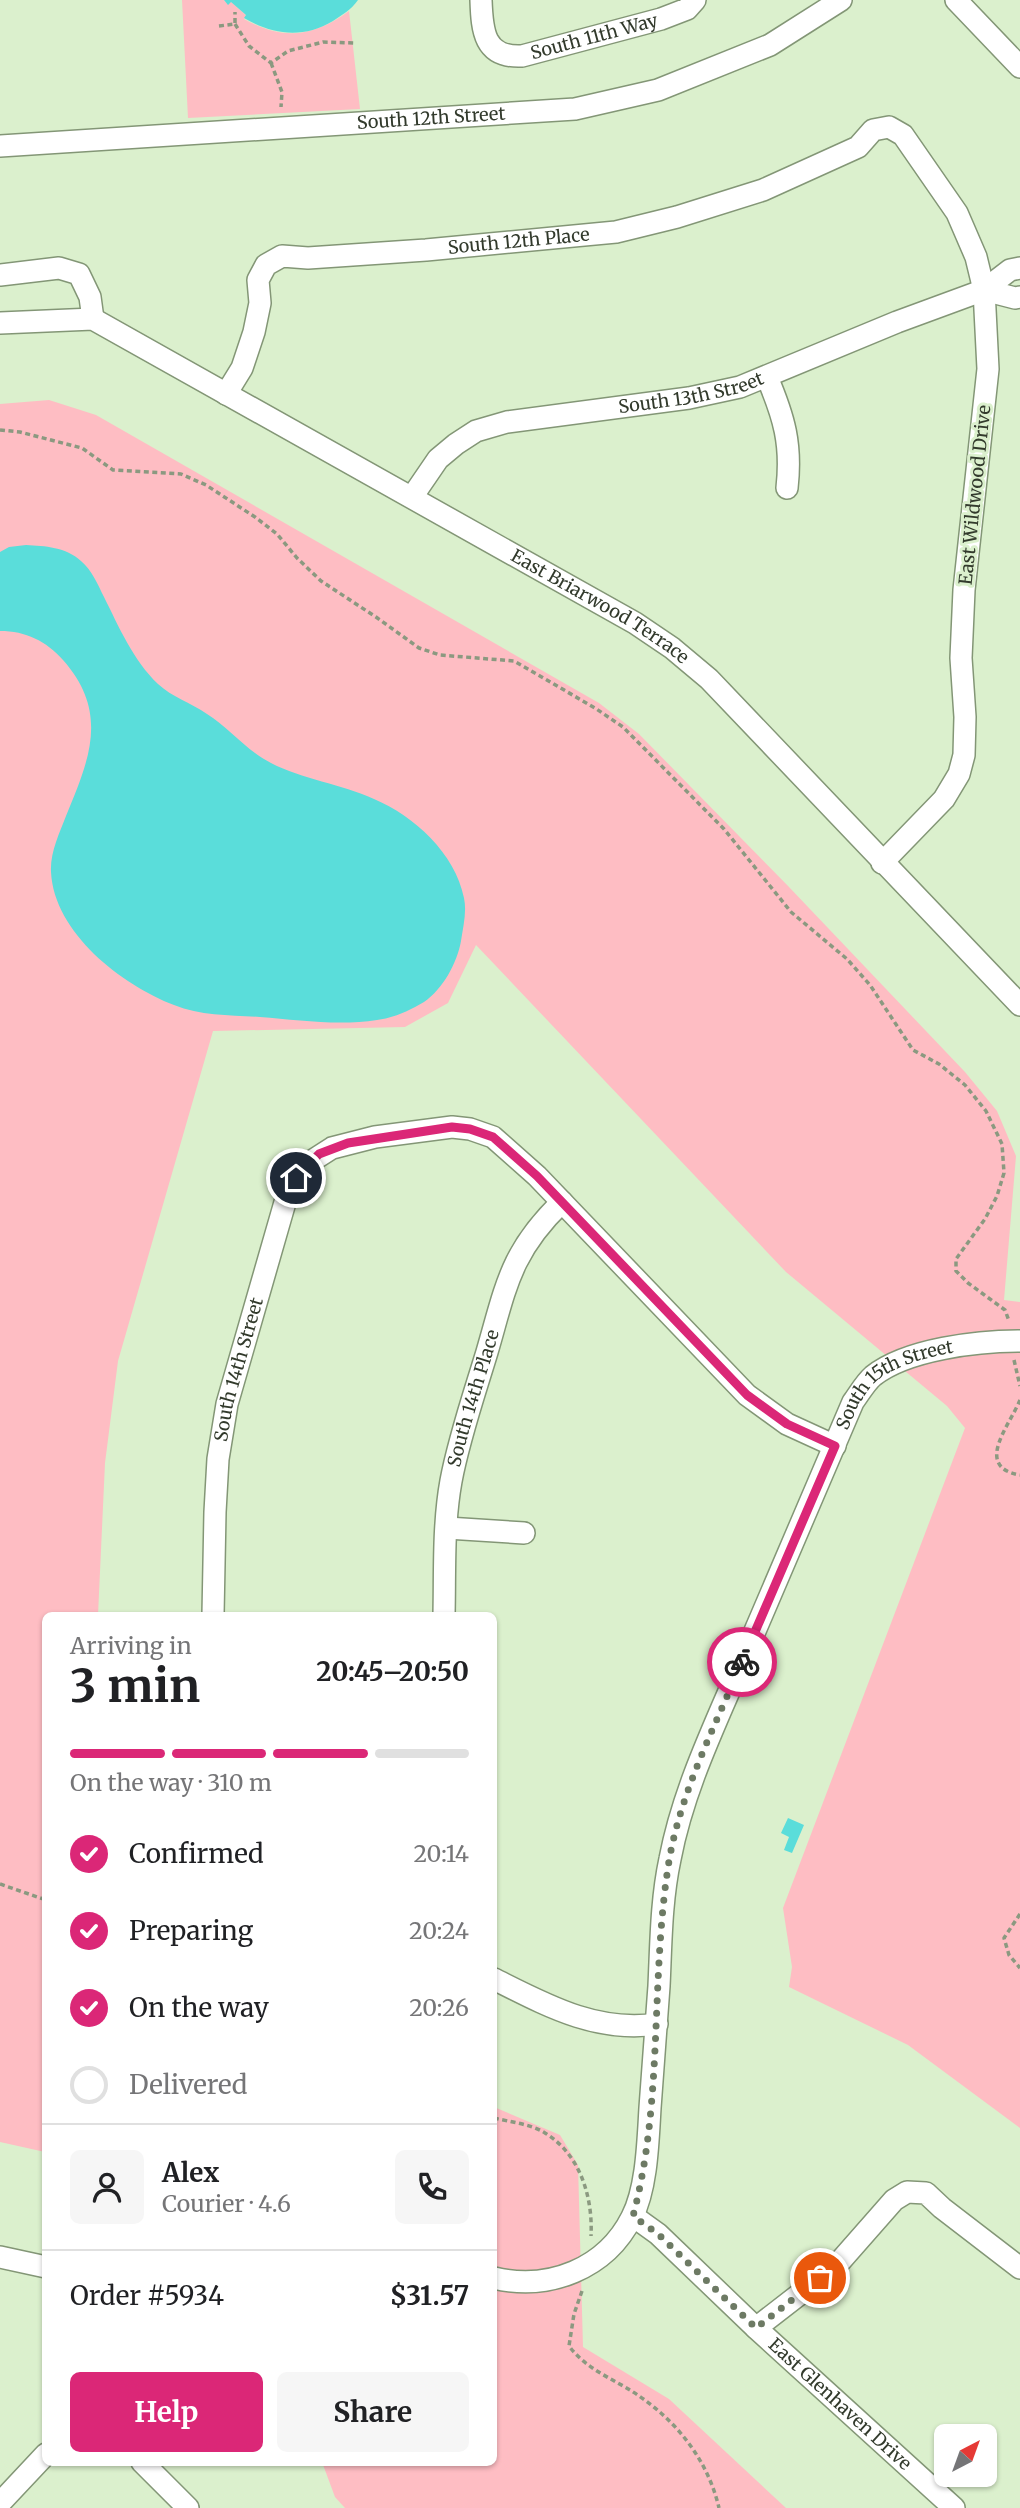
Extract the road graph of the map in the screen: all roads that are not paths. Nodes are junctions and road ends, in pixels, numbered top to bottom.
1 (481, 0) edge
2 (695, 0) edge
3 (841, 0) edge
4 (956, 0) edge
5 (1020, 67) edge
6 (890, 127) joint
7 (0, 146) edge
8 (1020, 268) edge
9 (0, 275) edge
10 (984, 290) junction
11 (1020, 297) edge
12 (93, 319) junction
13 (0, 323) edge
14 (767, 377) junction
15 (226, 394) junction
16 (787, 488) dead end
17 (412, 497) junction
18 (882, 863) junction
19 (1020, 1006) edge
20 (562, 1202) junction
21 (1016, 1341) edge
22 (835, 1446) junction
23 (447, 1528) junction
24 (524, 1533) dead end
25 (213, 1612) edge
26 (444, 1612) edge
27 (497, 1980) edge
28 (657, 2024) junction
29 (633, 2216) junction
30 (0, 2257) edge
31 (42, 2266) edge
32 (1020, 2268) edge
33 (497, 2279) edge
34 (756, 2328) junction
35 (42, 2458) edge
36 (146, 2466) edge
37 (0, 2503) edge
38 (188, 2508) edge
39 (954, 2508) edge

1 - 2 street, South 11th Way
3 - 7 street, South 12th Street
4 - 5 street
6 - 10 street, East Wildwood Drive
6 - 15 street, South 12th Place
8 - 10 street, South 13th Street
9 - 12 street
10 - 11 street
10 - 14 street, South 13th Street
10 - 18 street, East Wildwood Drive
12 - 13 street
12 - 15 street, East Briarwood Terrace
14 - 16 street
14 - 17 street, South 13th Street
15 - 17 street, East Briarwood Terrace
17 - 18 street, East Briarwood Terrace
18 - 19 street, East Briarwood Terrace
20 - 22 street
20 - 23 street, South 14th Place
20 - 25 street, South 14th Street
21 - 22 street, South 15th Street
22 - 28 street, South 15th Street
23 - 24 street
23 - 26 street, South 14th Place
27 - 28 street
28 - 29 street, South 15th Street
29 - 33 street, South 15th Street
29 - 34 street, East Glenhaven Drive
30 - 31 street
32 - 34 street
34 - 39 street, East Glenhaven Drive
35 - 37 street
36 - 38 street

